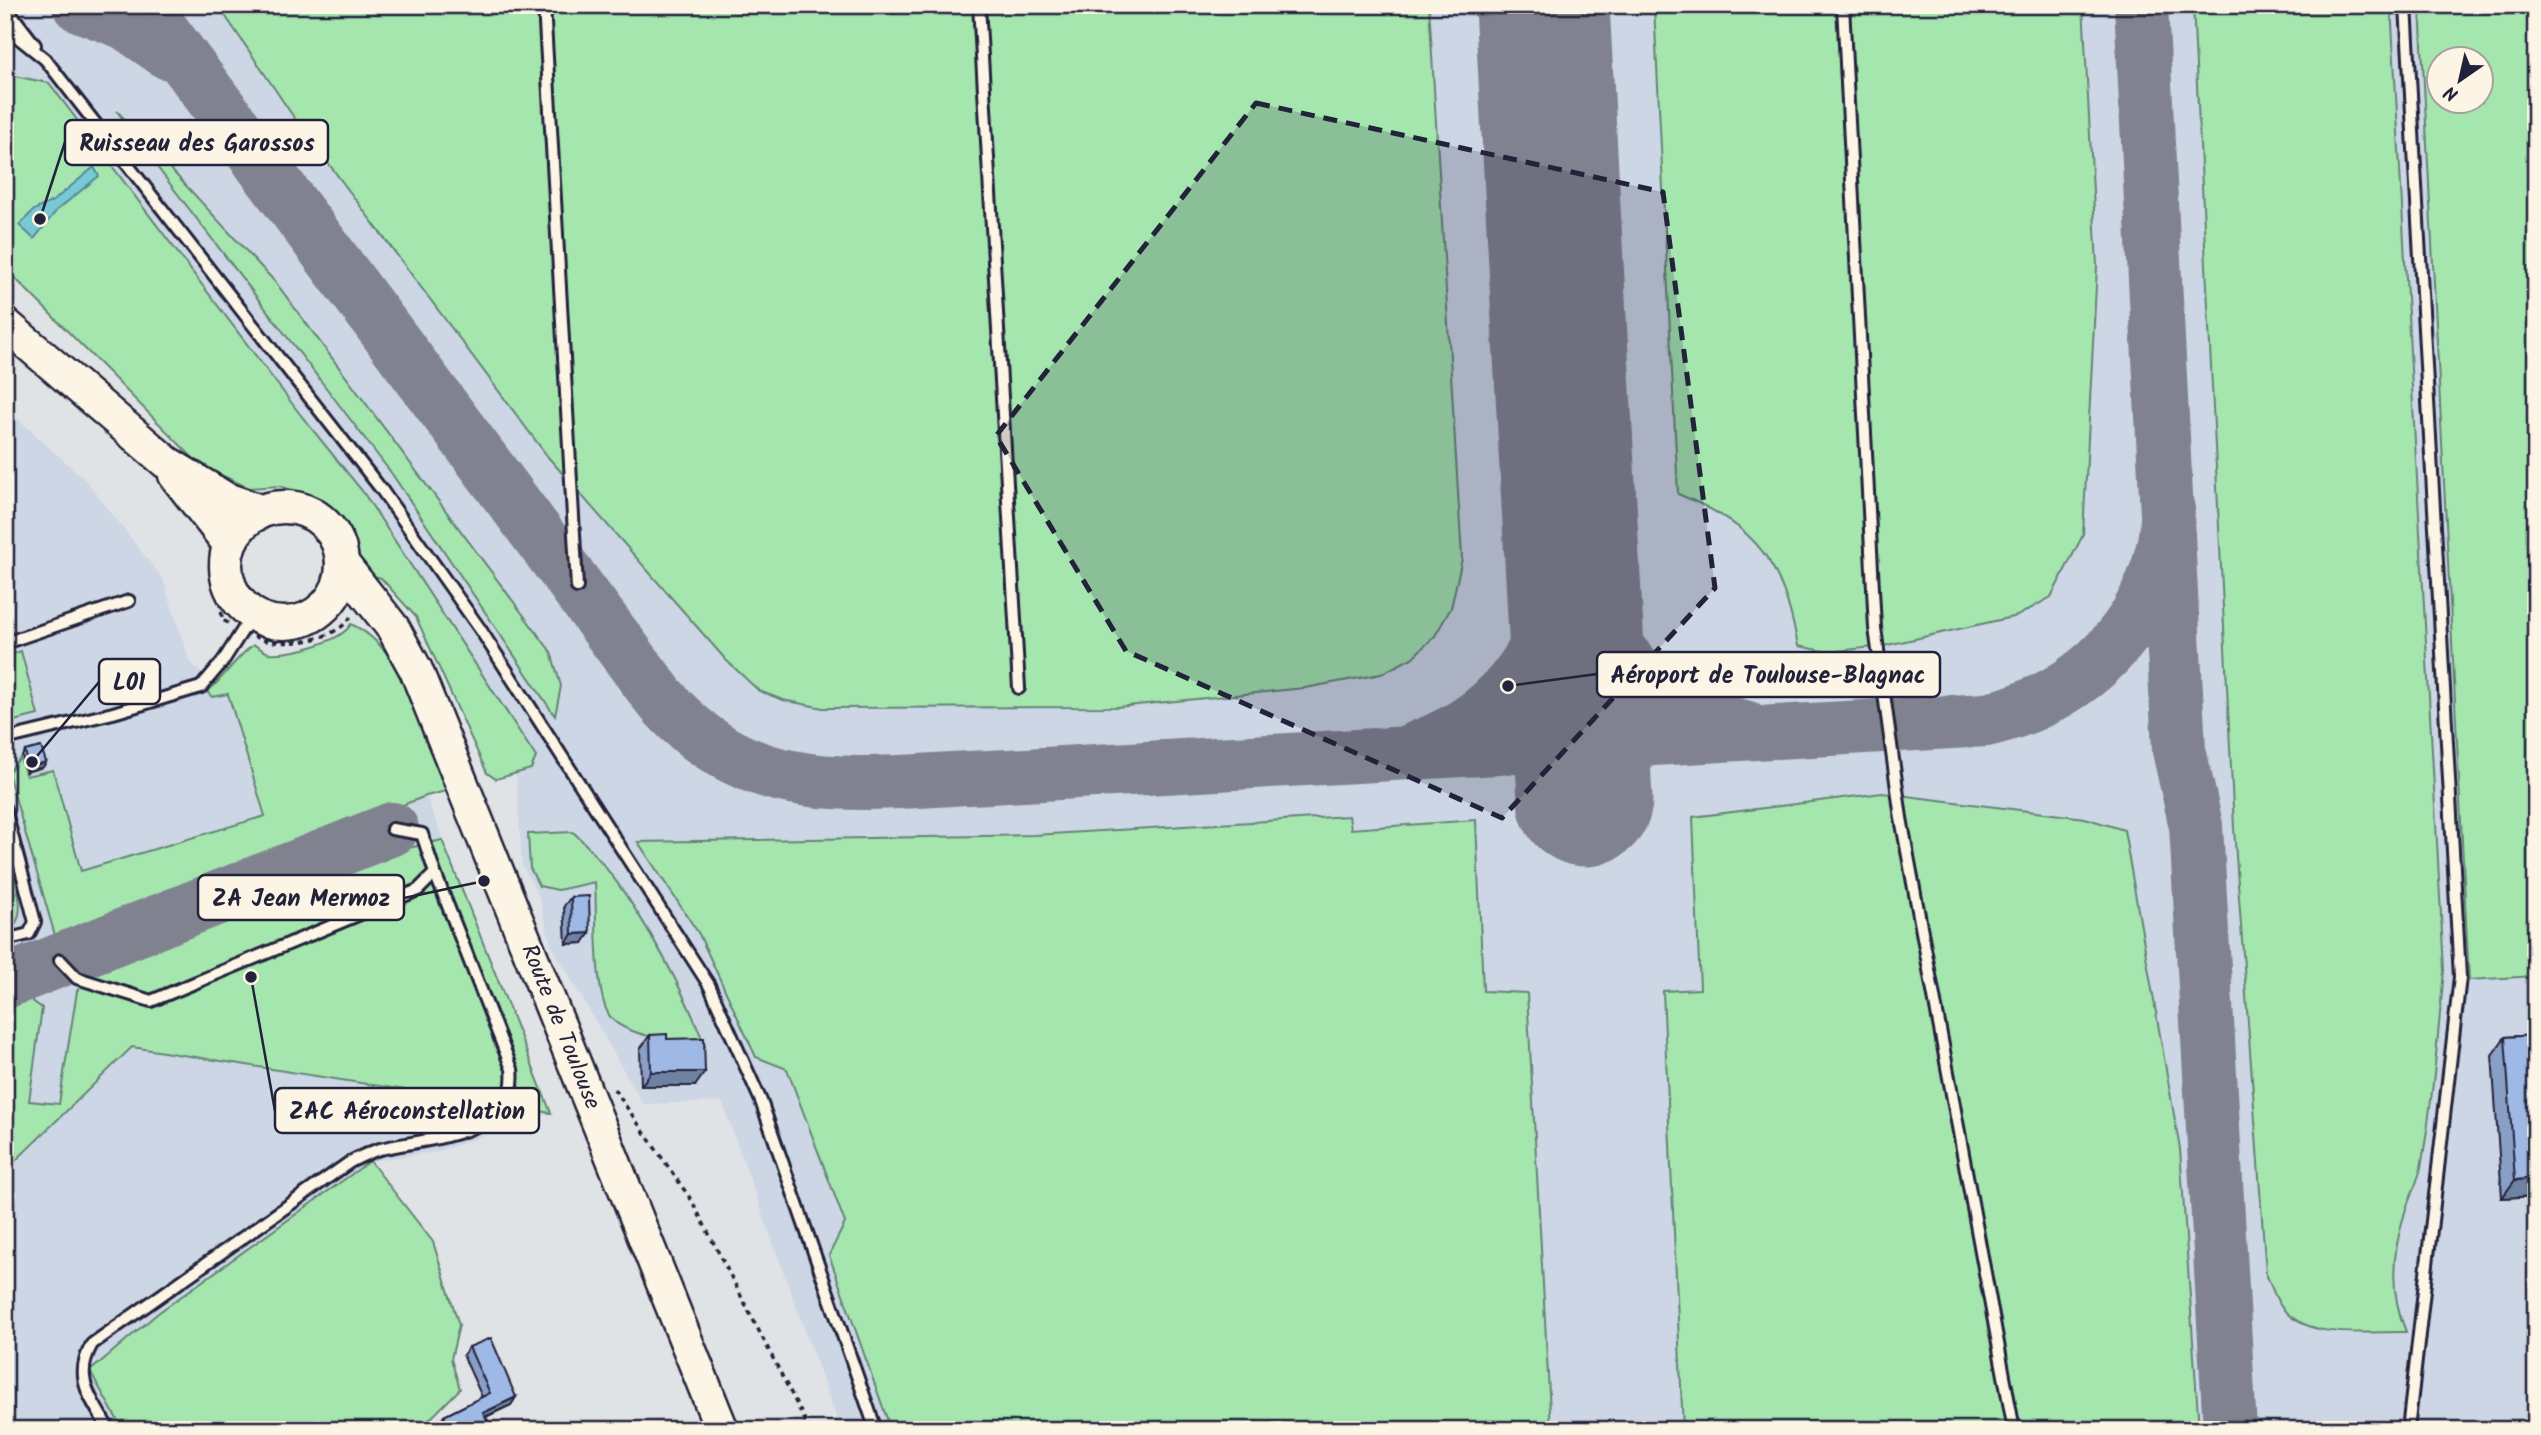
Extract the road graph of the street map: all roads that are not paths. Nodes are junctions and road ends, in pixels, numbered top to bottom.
1 (544, 5) edge
2 (979, 5) edge
3 (1843, 5) edge
4 (2406, 5) edge
5 (5, 6) edge
6 (5, 27) edge
7 (46, 59) junction
8 (5, 324) edge
9 (166, 462) junction
10 (260, 511) junction
11 (221, 550) junction
12 (342, 564) junction
13 (577, 587) dead end
14 (129, 601) dead end
15 (320, 611) junction
16 (248, 622) junction
17 (393, 628) junction
18 (5, 643) edge
19 (1019, 688) dead end
20 (5, 739) edge
21 (5, 809) edge
22 (392, 829) dead end
23 (435, 873) junction
24 (5, 940) edge
25 (60, 960) dead end
26 (109, 1430) edge
27 (722, 1430) edge
28 (876, 1430) edge
29 (2014, 1430) edge
30 (2408, 1430) edge

1 - 13 lane
2 - 19 lane
3 - 29 lane
4 - 30 lane
5 - 7 lane
6 - 7 lane
7 - 28 lane
8 - 9 main road
9 - 10 main road
9 - 11 main road
10 - 11 main road
10 - 12 main road
11 - 16 main road
12 - 15 main road
12 - 17 main road, Route de Toulouse
14 - 18 lane
15 - 16 main road
15 - 17 main road
16 - 20 lane
17 - 27 main road, Route de Toulouse
21 - 24 lane
22 - 23 lane
23 - 25 lane
23 - 26 lane

